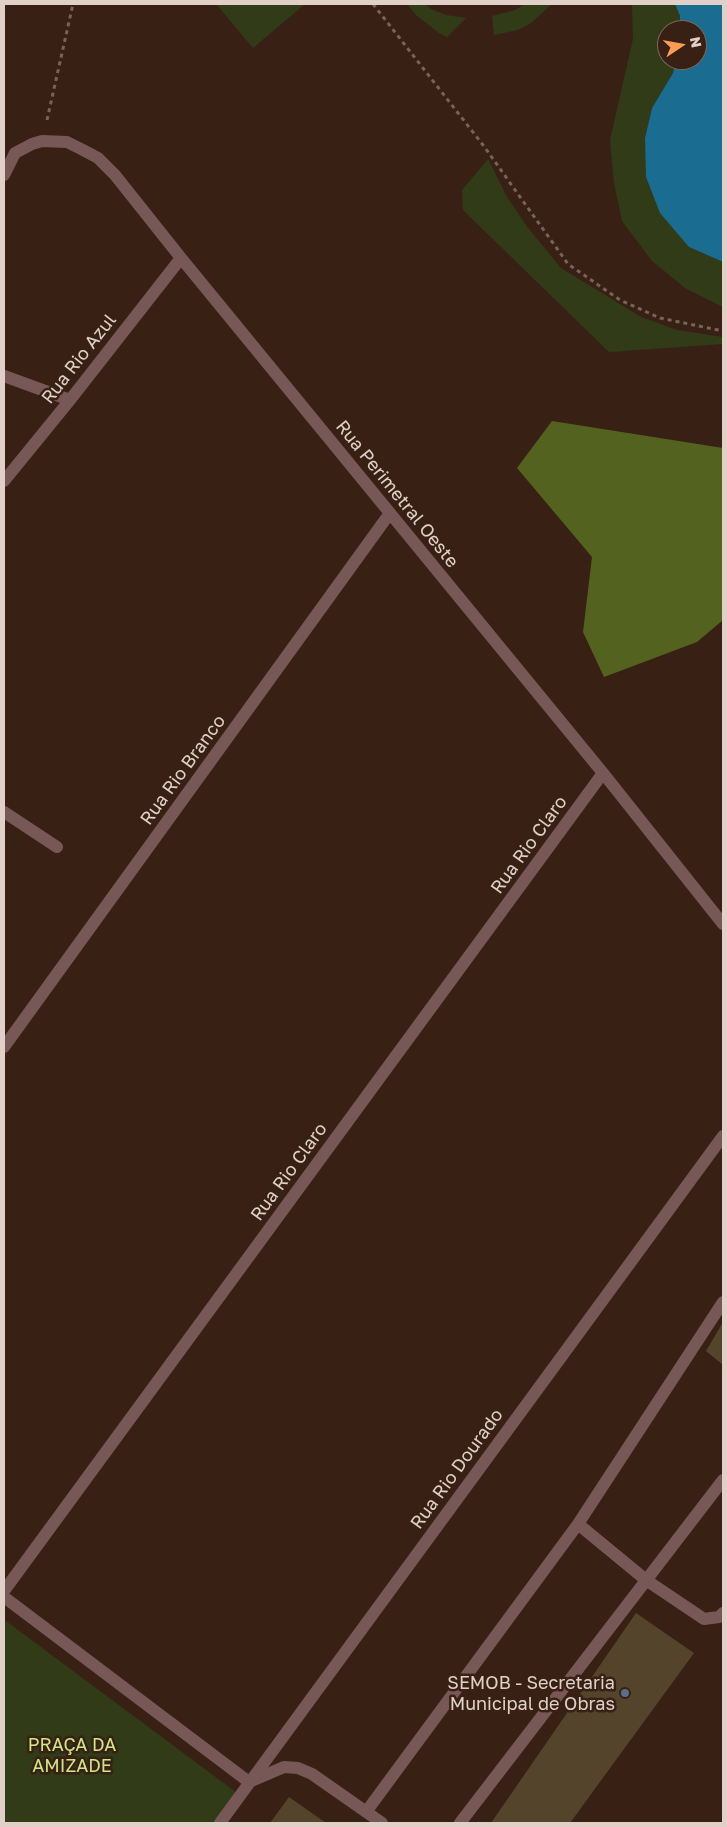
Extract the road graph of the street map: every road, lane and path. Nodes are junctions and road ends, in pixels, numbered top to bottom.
1 (74, 4) edge
2 (373, 4) edge
3 (42, 141) junction
4 (4, 175) edge
5 (181, 258) junction
6 (723, 331) edge
7 (4, 376) edge
8 (70, 400) junction
9 (4, 481) edge
10 (390, 513) junction
11 (603, 773) junction
12 (4, 812) edge
13 (57, 847) dead end
14 (723, 924) edge
15 (4, 1047) edge
16 (723, 1136) edge
17 (723, 1302) edge
18 (723, 1480) edge
19 (578, 1524) junction
20 (646, 1580) junction
21 (4, 1590) edge
22 (4, 1598) edge
23 (723, 1613) edge
24 (249, 1782) junction
25 (366, 1812) junction
26 (220, 1823) edge
27 (382, 1823) edge
28 (460, 1823) edge

1 - 3 path
2 - 6 path
3 - 4 street, Rua Perimetral Oeste
3 - 5 street, Rua Perimetral Oeste
5 - 8 street, Rua Rio Azul
5 - 10 street, Rua Perimetral Oeste
7 - 8 street
8 - 9 street, Rua Rio Azul
10 - 11 street, Rua Perimetral Oeste
10 - 15 street, Rua Rio Branco
11 - 14 street, Rua Perimetral Oeste
11 - 21 street, Rua Rio Claro
12 - 13 street
16 - 24 street, Rua Rio Dourado
17 - 19 street
18 - 20 street
19 - 20 street
19 - 25 street
20 - 23 street
20 - 28 street
22 - 24 street
24 - 25 street
24 - 26 street, Rua Rio Dourado
25 - 27 street

